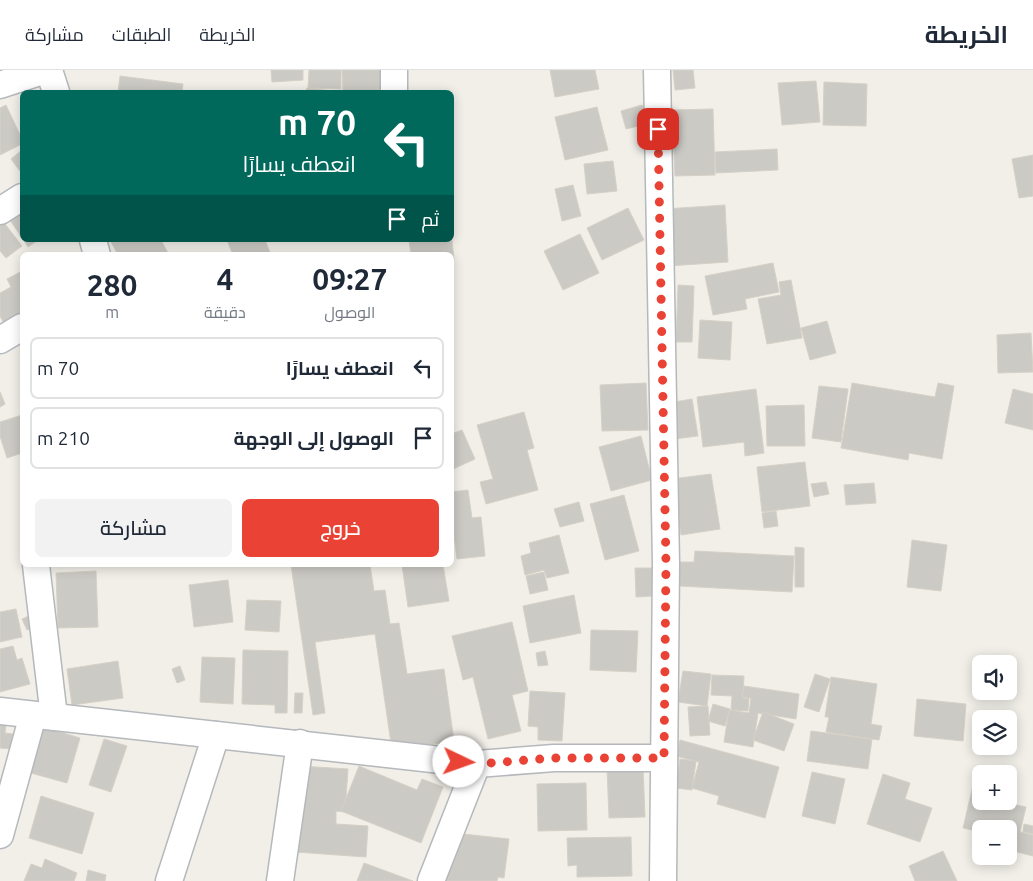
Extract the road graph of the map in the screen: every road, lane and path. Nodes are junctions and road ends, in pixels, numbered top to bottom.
1 (48, 70) edge
2 (394, 70) edge
3 (656, 70) edge
4 (0, 85) edge
5 (55, 90) edge
6 (394, 90) edge
7 (20, 198) edge
8 (0, 211) edge
9 (20, 328) edge
10 (0, 340) edge
11 (36, 567) edge
12 (0, 711) edge
13 (44, 716) junction
14 (216, 735) junction
15 (300, 743) junction
16 (664, 758) junction
17 (477, 764) junction
18 (0, 835) edge
19 (169, 881) edge
20 (280, 881) edge
21 (431, 881) edge
22 (663, 881) edge

1 - 4 street
1 - 5 street
2 - 6 street
3 - 16 street
7 - 8 street
9 - 10 street
11 - 13 street
12 - 13 street
13 - 14 street
13 - 18 street
14 - 15 street
14 - 19 street
15 - 17 street
15 - 20 street
16 - 17 street
16 - 22 street
17 - 21 street

